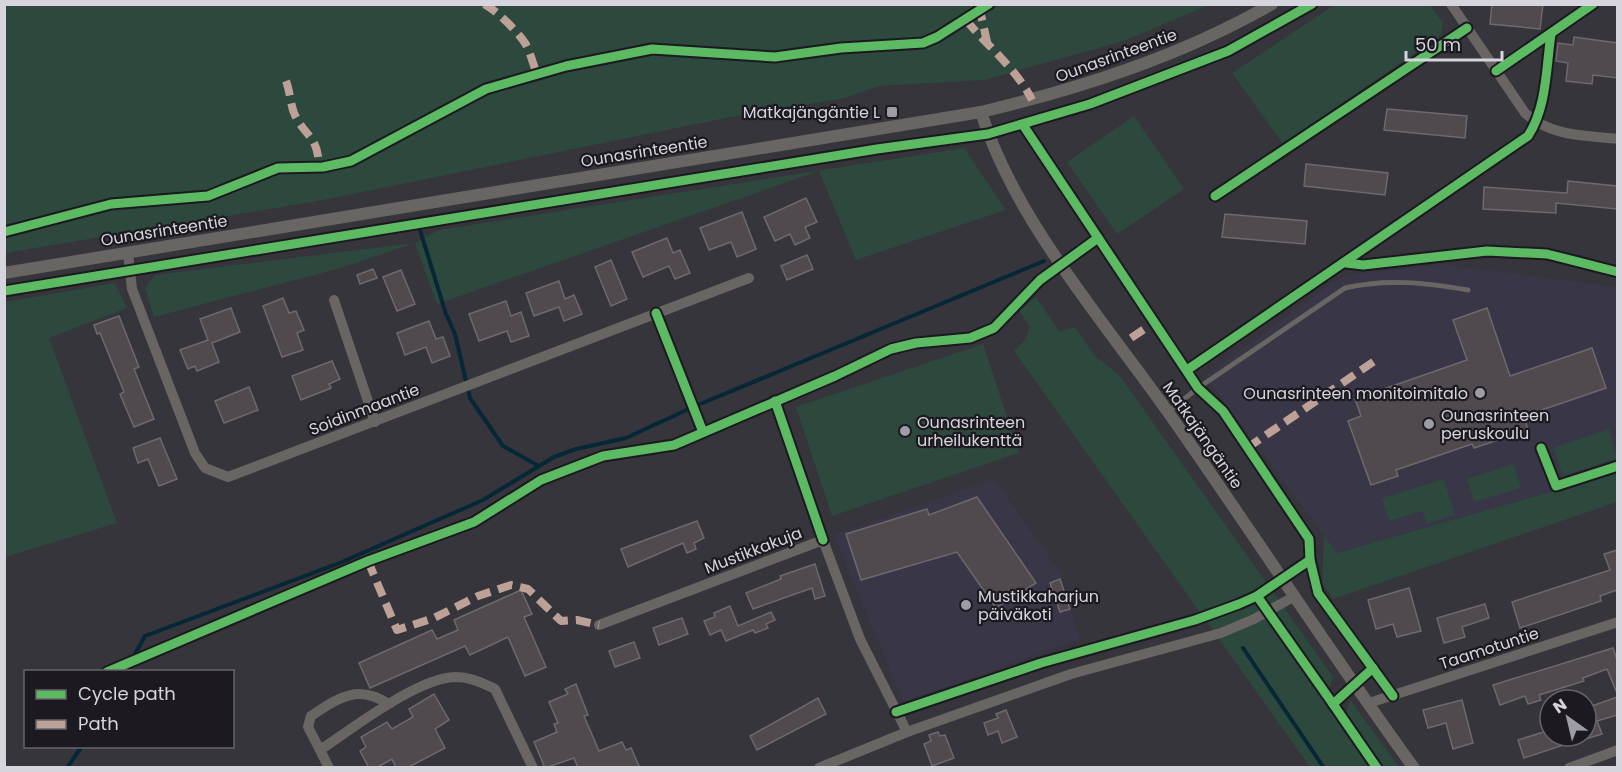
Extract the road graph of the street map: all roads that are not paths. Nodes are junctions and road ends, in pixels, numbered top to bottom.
1 (1272, 4) edge
2 (1451, 4) edge
3 (981, 112) junction
4 (1617, 139) edge
5 (128, 253) junction
6 (4, 273) edge
7 (749, 278) dead end
8 (1468, 290) dead end
9 (334, 300) dead end
10 (1168, 412) junction
11 (375, 422) junction
12 (1295, 596) junction
13 (1617, 622) edge
14 (598, 625) dead end
15 (1369, 703) junction
16 (389, 704) junction
17 (907, 732) junction
18 (320, 750) junction
19 (1617, 750) edge
20 (330, 768) edge
21 (533, 768) edge
22 (819, 768) edge
23 (1414, 768) edge
24 (1569, 768) edge

1 - 3 street, Ounasrinteentie
2 - 4 street
3 - 5 street, Ounasrinteentie
3 - 10 street, Matkajängäntie
5 - 6 street, Ounasrinteentie
5 - 11 street, Soidinmaantie
7 - 11 street, Soidinmaantie
8 - 10 lane
9 - 11 street
10 - 12 street, Matkajängäntie
12 - 15 street, Matkajängäntie
12 - 17 street
13 - 15 street, Taamotuntie
14 - 17 street, Mustikkakuja
15 - 23 street, Matkajängäntie
16 - 18 street
16 - 18 street
16 - 21 street
17 - 22 street
18 - 20 street
19 - 24 street

